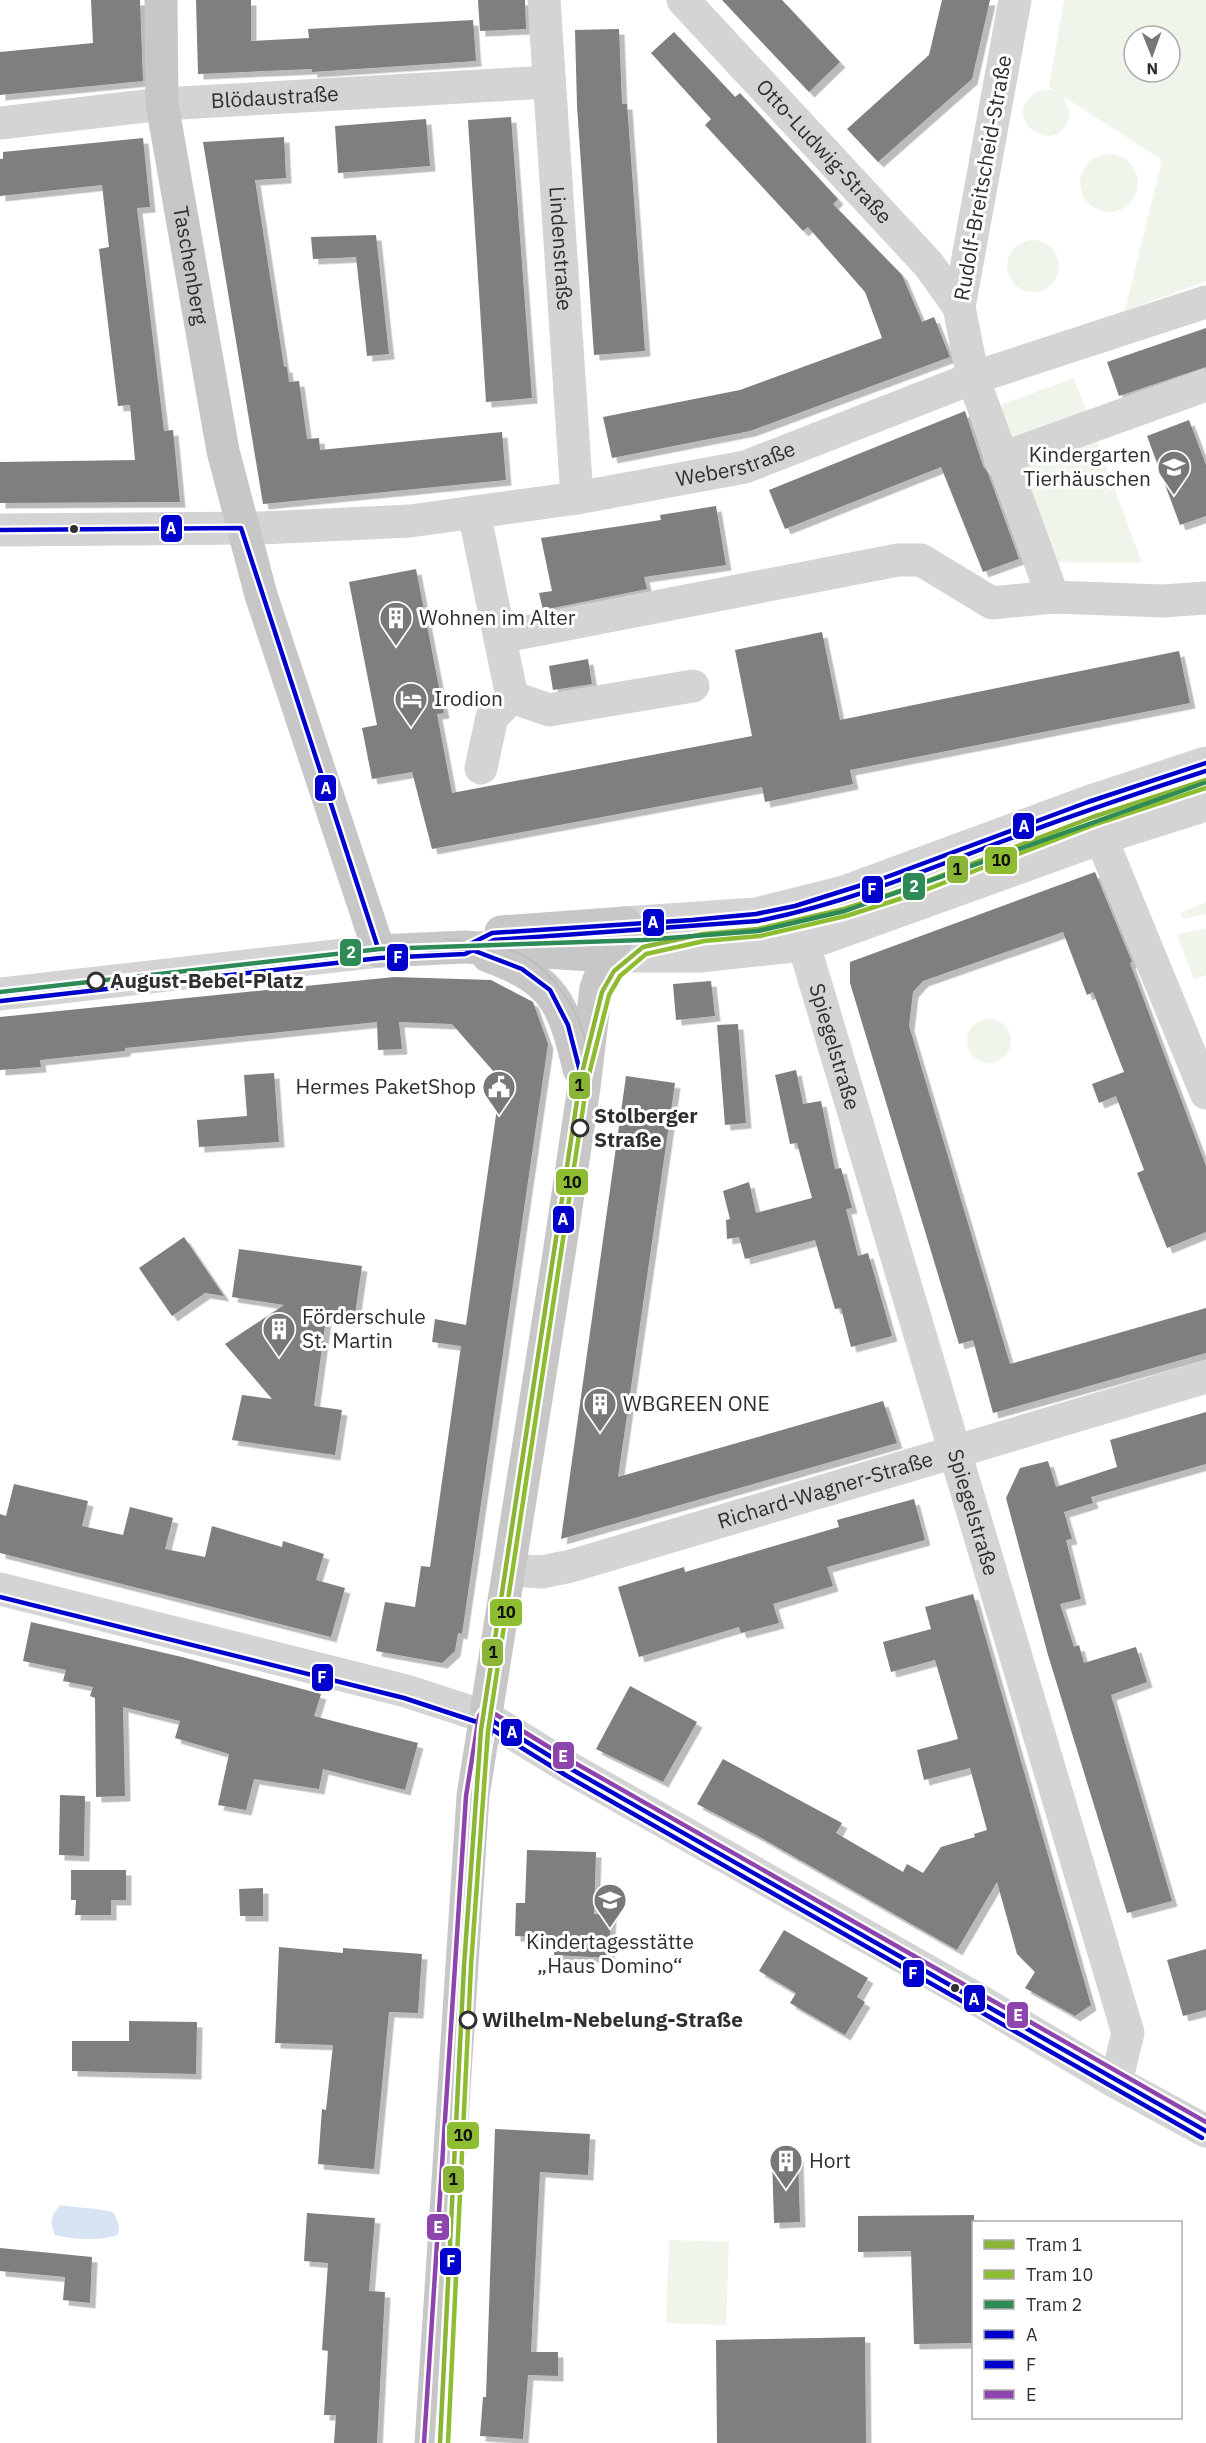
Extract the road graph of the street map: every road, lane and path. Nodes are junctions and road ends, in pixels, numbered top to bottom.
1 (161, 0) edge
2 (544, 0) edge
3 (683, 0) edge
4 (1015, 0) edge
5 (549, 82) junction
6 (162, 104) junction
7 (0, 123) edge
8 (1206, 302) edge
9 (959, 308) junction
10 (973, 378) junction
11 (1206, 385) edge
12 (1000, 459) junction
13 (577, 498) junction
14 (474, 512) junction
15 (241, 528) junction
16 (0, 530) edge
17 (1053, 597) junction
18 (1206, 598) edge
19 (500, 637) junction
20 (693, 686) dead end
21 (512, 696) junction
22 (1206, 763) edge
23 (481, 768) dead end
24 (1088, 802) junction
25 (1206, 805) edge
26 (1101, 838) junction
27 (625, 923) junction
28 (804, 945) junction
29 (466, 947) junction
30 (380, 951) junction
31 (608, 956) junction
32 (0, 994) edge
33 (584, 1087) junction
34 (1206, 1093) edge
35 (1206, 1377) edge
36 (956, 1450) junction
37 (511, 1570) junction
38 (0, 1589) edge
39 (486, 1717) junction
40 (1116, 2082) junction
41 (1206, 2131) edge
42 (431, 2443) edge

1 - 6 main road, Taschenberg
2 - 5 street, Lindenstraße
3 - 9 street, Otto-Ludwig-Straße
4 - 9 street, Rudolf-Breitscheid-Straße
5 - 6 street, Blödaustraße
5 - 13 street, Lindenstraße
6 - 7 street, Blödaustraße
6 - 15 main road, Taschenberg
8 - 10 street, Weberstraße
9 - 10 street, Rudolf-Breitscheid-Straße
10 - 12 street, Rudolf-Breitscheid-Straße
10 - 13 street, Weberstraße
11 - 12 street
12 - 17 street, Rudolf-Breitscheid-Straße
13 - 14 street, Weberstraße
14 - 15 street, Weberstraße
14 - 19 street
15 - 16 street
15 - 30 main road
17 - 18 street
17 - 19 street
19 - 21 street
20 - 21 street
21 - 23 street
22 - 24 street
24 - 26 street
24 - 27 street
25 - 26 street
26 - 28 street
26 - 34 street
27 - 29 main road
27 - 31 main road
28 - 31 street
28 - 36 street, Spiegelstraße
29 - 30 main road
29 - 31 main road
29 - 33 main road
30 - 32 street
31 - 33 main road
33 - 37 main road
35 - 36 street, Richard-Wagner-Straße
36 - 37 street, Richard-Wagner-Straße
36 - 40 street, Spiegelstraße
37 - 39 main road
38 - 39 street
39 - 40 street
39 - 42 main road
40 - 41 street

